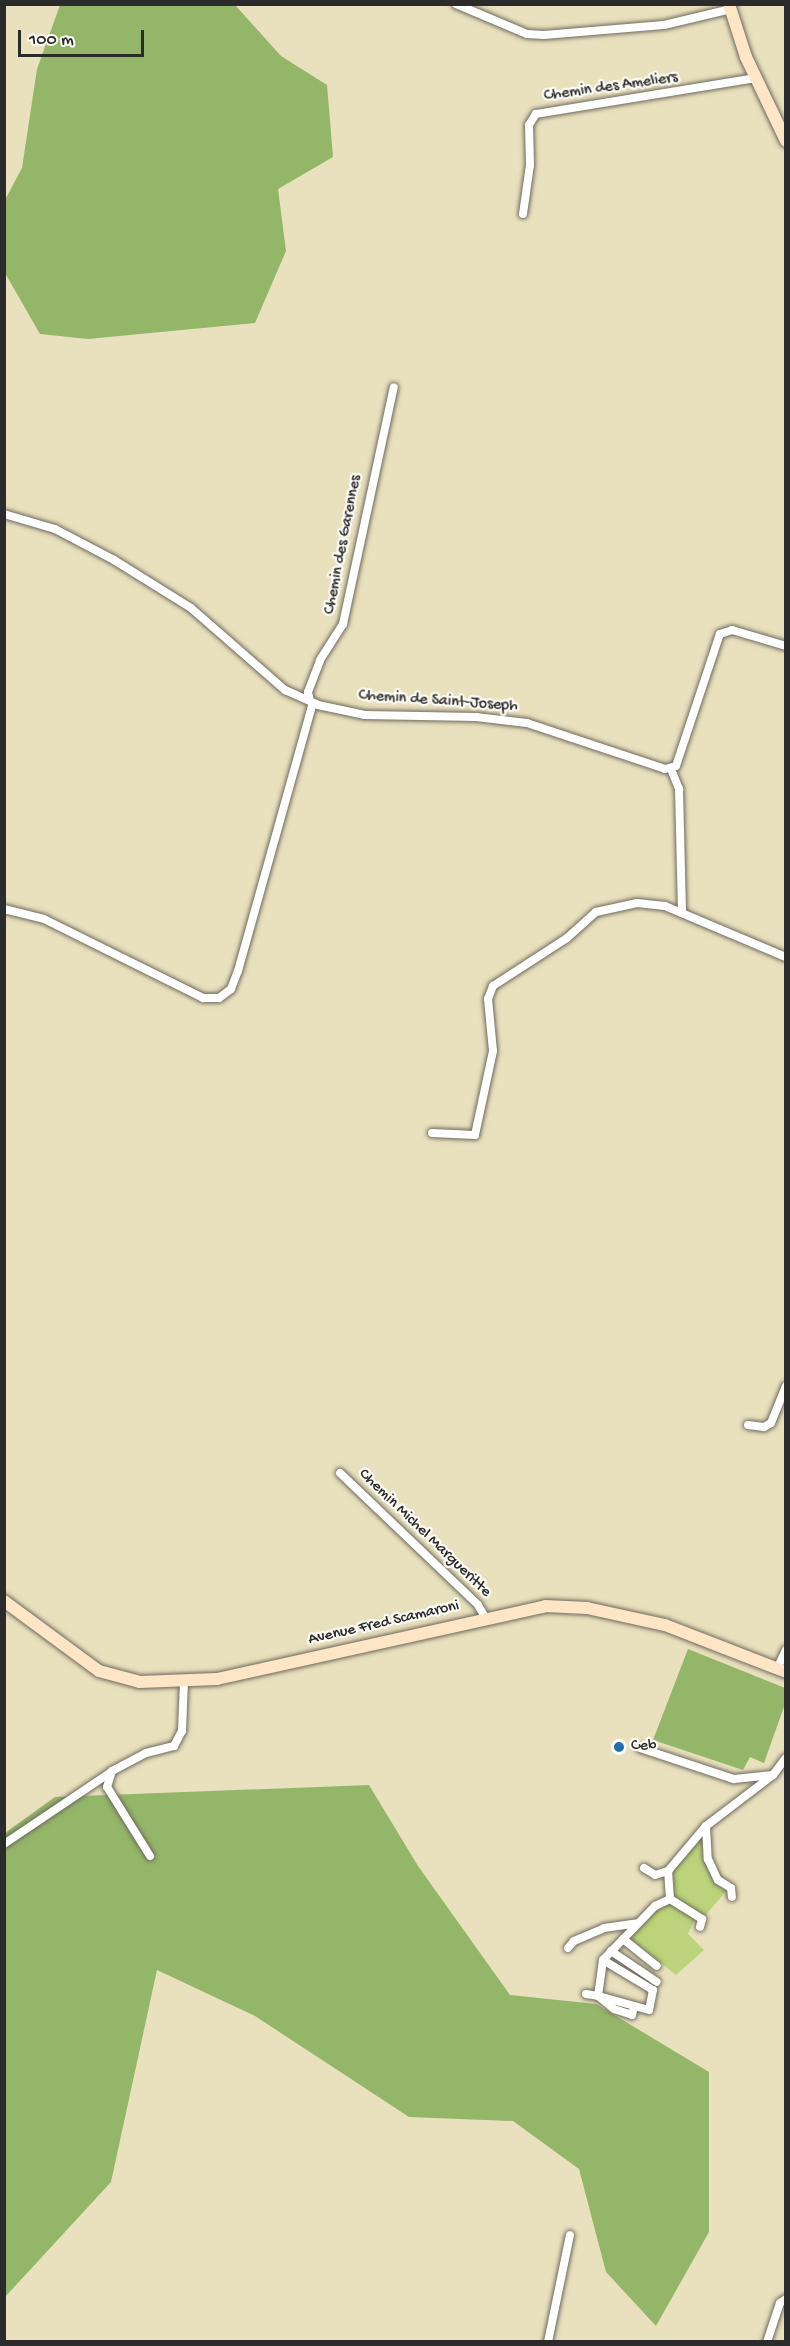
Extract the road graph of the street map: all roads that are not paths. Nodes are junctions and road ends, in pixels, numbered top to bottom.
1 (456, 4) edge
2 (730, 7) edge
3 (755, 78) junction
4 (786, 141) edge
5 (523, 214) dead end
6 (394, 387) dead end
7 (4, 514) edge
8 (786, 646) edge
9 (312, 702) junction
10 (671, 769) junction
11 (4, 909) edge
12 (682, 913) junction
13 (786, 957) edge
14 (432, 1133) dead end
15 (786, 1386) edge
16 (748, 1425) dead end
17 (340, 1473) dead end
18 (4, 1601) edge
19 (485, 1617) junction
20 (786, 1650) edge
21 (781, 1671) edge
22 (184, 1682) junction
23 (640, 1748) dead end
24 (786, 1758) edge
25 (112, 1772) junction
26 (773, 1775) junction
27 (706, 1826) junction
28 (4, 1844) edge
29 (150, 1856) dead end
30 (644, 1868) dead end
31 (668, 1871) junction
32 (732, 1897) dead end
33 (670, 1899) junction
34 (639, 1923) junction
35 (700, 1927) dead end
36 (623, 1940) junction
37 (568, 1948) dead end
38 (611, 1952) junction
39 (603, 1960) junction
40 (657, 1966) dead end
41 (657, 1982) dead end
42 (586, 1994) dead end
43 (598, 1996) junction
44 (570, 2235) dead end
45 (786, 2299) edge
46 (548, 2342) edge
47 (767, 2342) edge

1 - 2 street
2 - 3 main road
3 - 4 main road
3 - 5 street, Chemin des Ameliers
6 - 9 street, Chemin des Garennes
7 - 9 street, Chemin de Saint-Joseph
8 - 10 street
9 - 10 street, Chemin de Saint-Joseph
9 - 11 street, Chemin des Garennes
10 - 12 street
12 - 13 street
12 - 14 street
15 - 16 street
17 - 19 street, Chemin Michel Margueritte
18 - 22 main road, Avenue Fred Scamaroni
19 - 21 main road, Avenue Fred Scamaroni
19 - 22 main road, Avenue Fred Scamaroni
20 - 21 street
22 - 25 street
23 - 26 street
24 - 26 street
25 - 28 street
25 - 29 street
26 - 27 street
27 - 31 street
27 - 32 street
30 - 31 street
31 - 33 street
33 - 34 street
33 - 35 street
34 - 36 street
34 - 37 street
36 - 38 street
36 - 40 street
38 - 39 street
38 - 41 street
39 - 43 street
39 - 43 street
42 - 43 street
44 - 46 street
45 - 47 street

